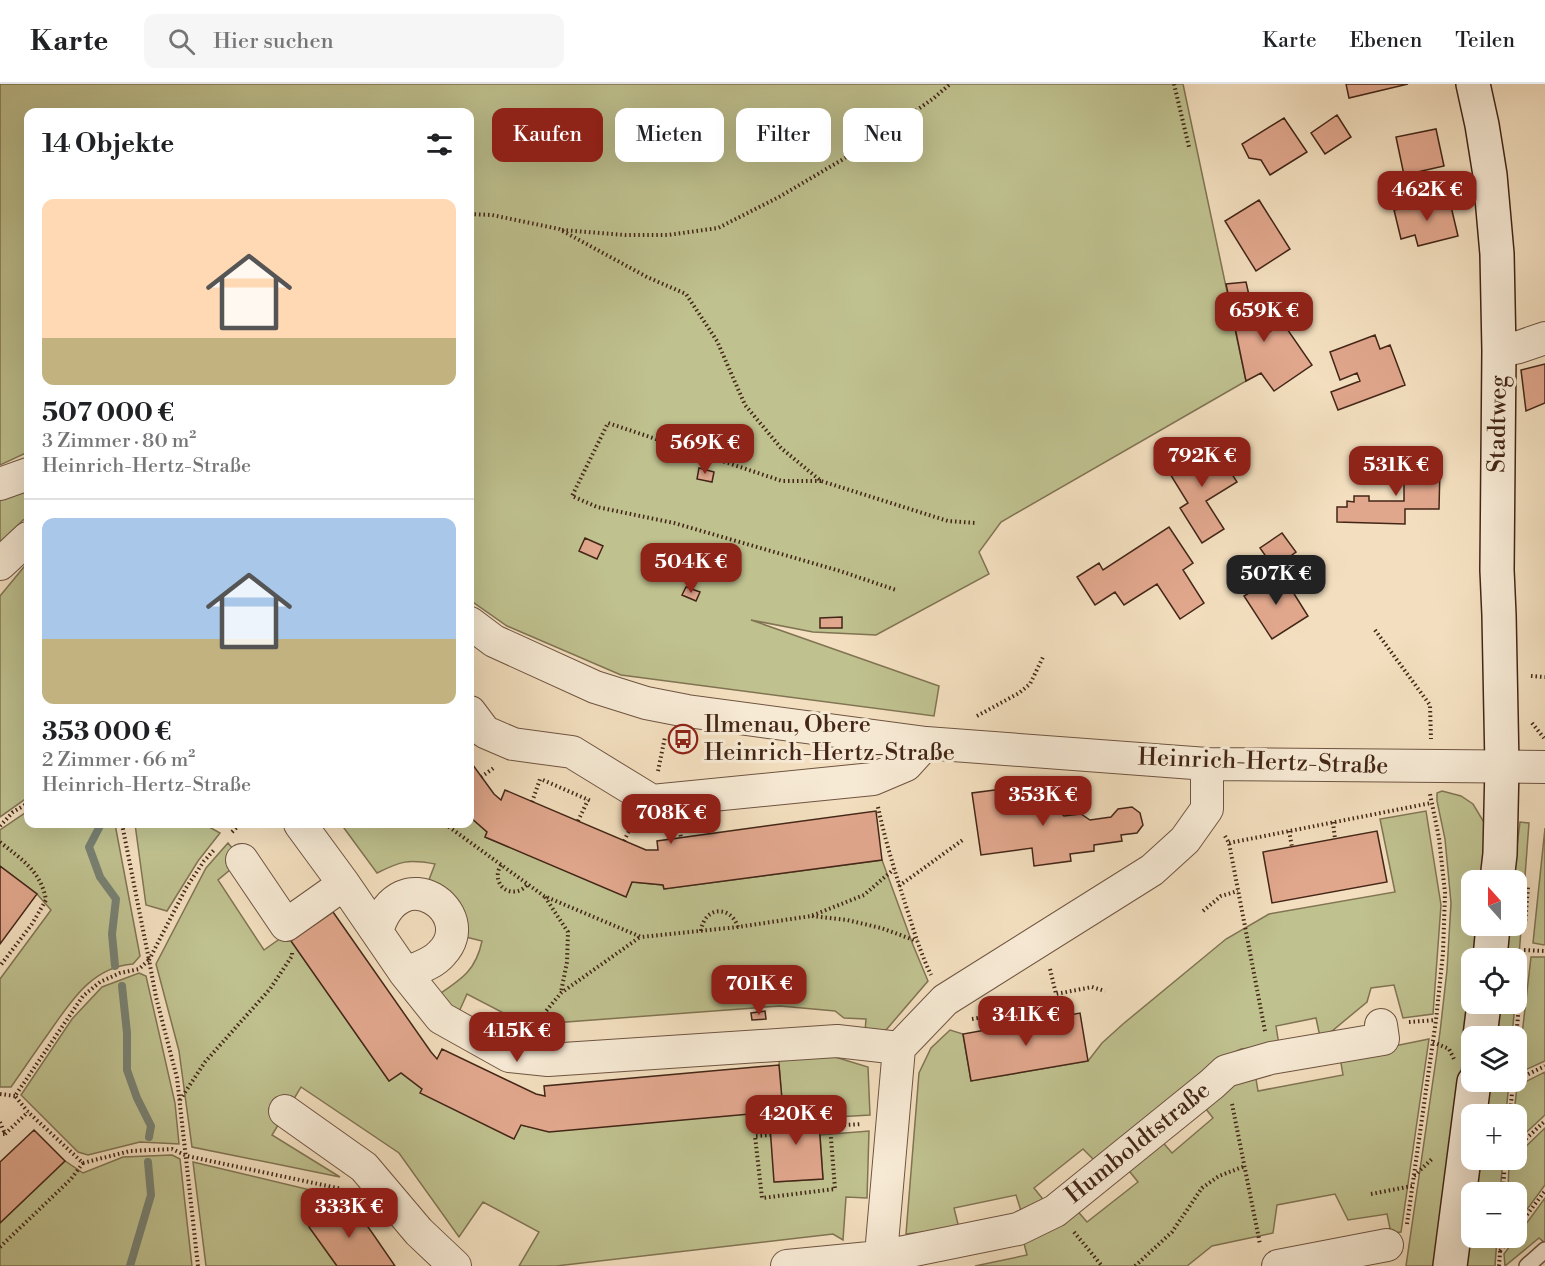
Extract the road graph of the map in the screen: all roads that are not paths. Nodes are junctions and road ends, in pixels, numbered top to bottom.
1 (1473, 84) edge
2 (1545, 338) edge
3 (1499, 351) junction
4 (24, 475) edge
5 (0, 484) edge
6 (24, 541) edge
7 (0, 564) edge
8 (474, 626) edge
9 (474, 717) edge
10 (926, 743) junction
11 (1207, 764) junction
12 (1502, 766) junction
13 (1545, 767) edge
14 (303, 828) edge
15 (228, 848) road end
16 (1507, 870) edge
17 (344, 884) junction
18 (376, 931) junction
19 (405, 973) junction
20 (1381, 1025) dead end
21 (899, 1048) junction
22 (1473, 1092) edge
23 (285, 1111) dead end
24 (1396, 1239) road end
25 (1545, 1250) edge
26 (1270, 1260) edge
27 (880, 1262) edge
28 (455, 1266) edge
29 (787, 1266) edge
30 (1450, 1266) edge
31 (1527, 1266) edge

1 - 3 street, Stadtweg
2 - 3 street
3 - 12 street, Stadtweg
4 - 5 street
6 - 7 street
8 - 10 street, Heinrich-Hertz-Straße
9 - 10 street
10 - 11 street, Heinrich-Hertz-Straße
11 - 12 street, Heinrich-Hertz-Straße
11 - 21 street
12 - 13 street, Heinrich-Hertz-Straße
12 - 16 street, Stadtweg
14 - 17 street
15 - 17 street
17 - 18 street
18 - 19 street
18 - 19 street
19 - 21 street
20 - 27 street, Humboldtstraße
21 - 27 street
22 - 30 street
23 - 28 street
24 - 26 street
25 - 31 lane
27 - 29 street, Humboldtstraße

